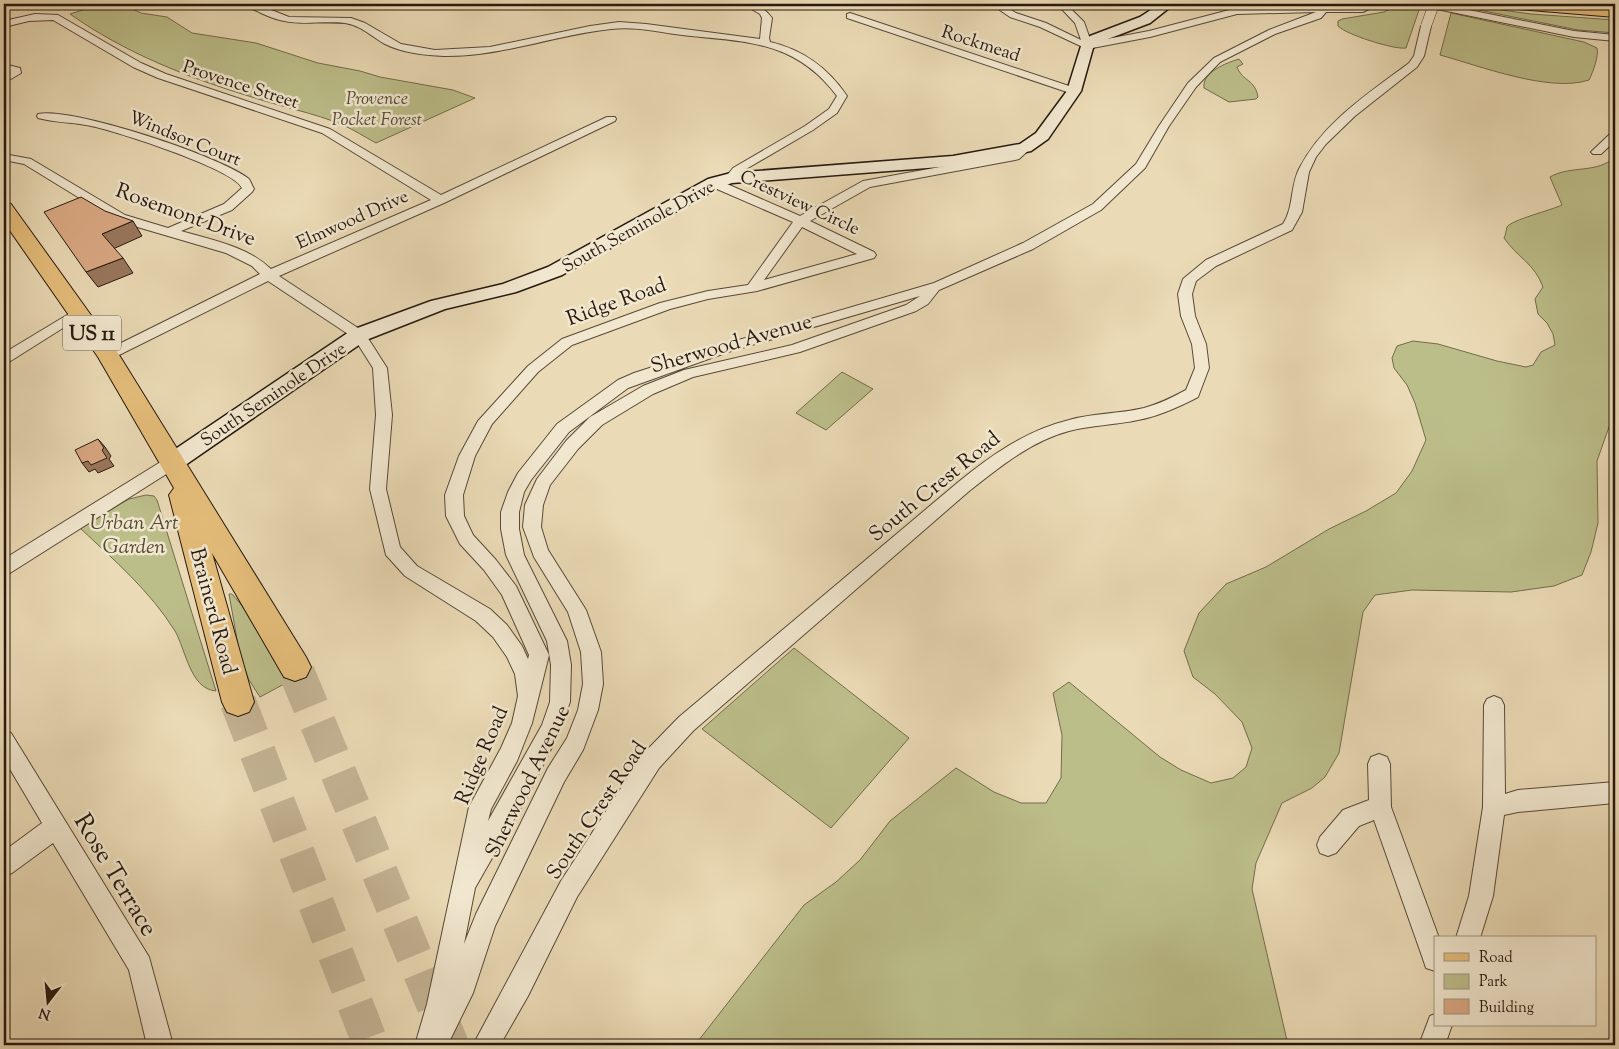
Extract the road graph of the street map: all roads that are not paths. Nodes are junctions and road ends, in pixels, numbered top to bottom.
1 (249, 4) edge
2 (747, 4) edge
3 (995, 4) edge
4 (1061, 4) edge
5 (1168, 4) edge
6 (1374, 4) edge
7 (1427, 4) edge
8 (1434, 4) edge
9 (1504, 4) edge
10 (1584, 4) edge
11 (1615, 6) edge
12 (1323, 10) junction
13 (1615, 13) edge
14 (850, 16) dead end
15 (4, 24) edge
16 (1615, 38) edge
17 (766, 42) junction
18 (1087, 46) junction
19 (4, 67) edge
20 (4, 80) edge
21 (1074, 90) junction
22 (42, 116) dead end
23 (611, 119) dead end
24 (1615, 135) edge
25 (1025, 148) junction
26 (1597, 152) dead end
27 (4, 157) edge
28 (722, 180) junction
29 (440, 200) junction
30 (4, 208) edge
31 (800, 221) junction
32 (168, 232) junction
33 (269, 275) junction
34 (939, 286) junction
35 (752, 288) junction
36 (77, 313) junction
37 (360, 335) junction
38 (108, 355) junction
39 (4, 359) edge
40 (174, 462) junction
41 (4, 568) edge
42 (295, 667) tunnel mouth
43 (528, 698) junction
44 (238, 702) tunnel mouth
45 (1494, 705) dead end
46 (4, 740) edge
47 (1379, 764) dead end
48 (1615, 793) edge
49 (1380, 807) junction
50 (1494, 807) junction
51 (57, 826) junction
52 (1328, 846) dead end
53 (4, 865) edge
54 (464, 885) junction
55 (1469, 936) edge
56 (1434, 956) edge
57 (1439, 1026) edge
58 (160, 1045) edge
59 (428, 1045) edge
60 (434, 1045) edge
61 (486, 1045) edge
62 (1432, 1045) edge

1 - 17 street
2 - 17 street
3 - 18 street
4 - 18 street
5 - 18 street
6 - 12 street
7 - 16 street
8 - 61 street, South Crest Road, bridge
9 - 13 main road
10 - 11 main road
12 - 18 street
12 - 34 street, Sherwood Avenue
14 - 21 street, Rockmead
15 - 29 street, Provence Street
17 - 28 street
18 - 21 street, South Seminole Drive
19 - 20 street
21 - 25 street, South Seminole Drive
22 - 32 street, Windsor Court
23 - 29 street, Elmwood Drive
24 - 26 street
25 - 28 street, South Seminole Drive
25 - 31 street
27 - 32 street, Rosemont Drive
28 - 31 street, Crestview Circle
28 - 37 street, South Seminole Drive
29 - 33 street, Elmwood Drive
30 - 36 main road, Brainerd Road / US 11
31 - 35 street
31 - 35 street, Crestview Circle
32 - 33 street, Rosemont Drive
33 - 37 street, Rosemont Drive
33 - 38 street, Elmwood Drive
34 - 54 street, Sherwood Avenue
34 - 60 street, Sherwood Avenue
35 - 43 street, Ridge Road
36 - 38 main road, Brainerd Road / US 11
36 - 39 street
37 - 40 street, South Seminole Drive
37 - 43 street, Rosemont Drive
38 - 40 main road, Brainerd Road / US 11
40 - 41 street
40 - 42 main road, Brainerd Road / US 11
40 - 44 main road, Brainerd Road / US 11
43 - 54 street, Ridge Road
45 - 50 street
46 - 51 street, Rose Terrace
47 - 49 street
48 - 50 street
49 - 52 street
49 - 56 street
50 - 55 street
51 - 53 street
51 - 58 street, Rose Terrace
54 - 59 street, Ridge Road
57 - 62 street

